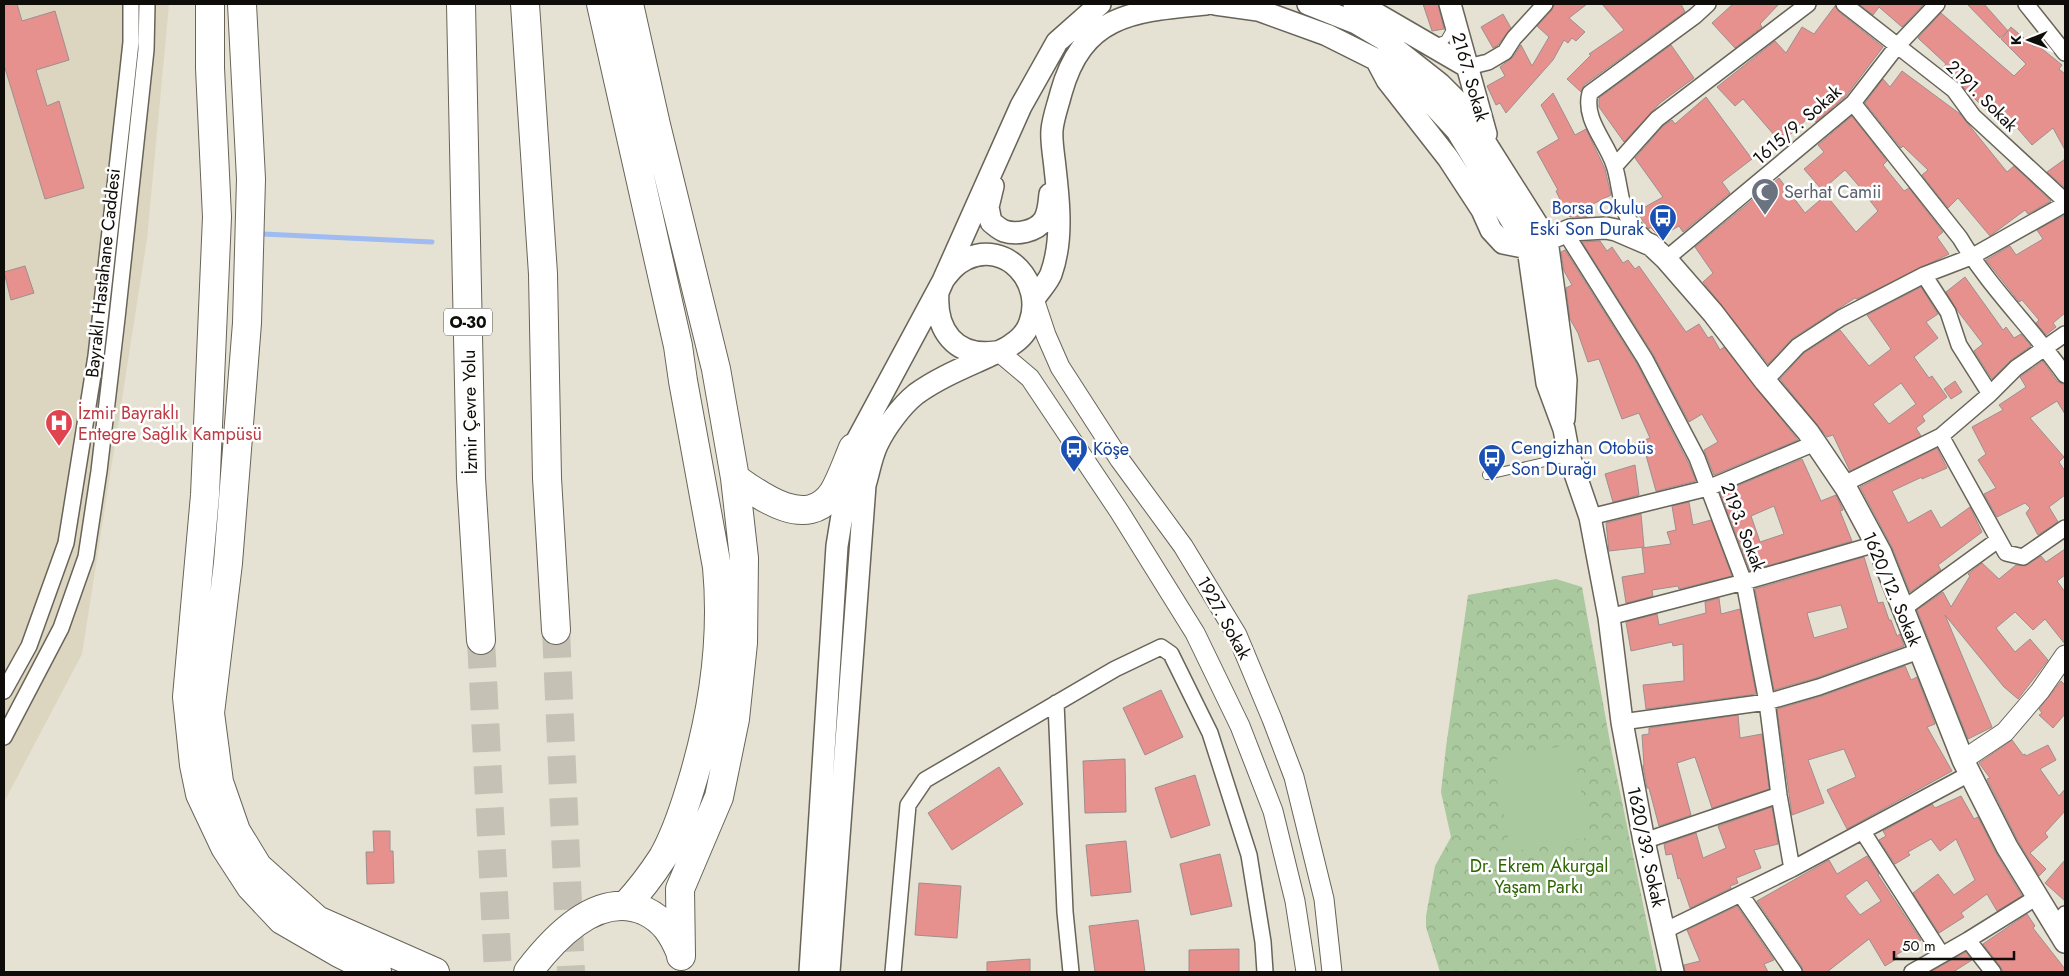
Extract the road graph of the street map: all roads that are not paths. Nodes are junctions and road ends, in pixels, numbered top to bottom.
1 (131, 4) edge
2 (147, 4) edge
3 (210, 4) edge
4 (242, 4) edge
5 (461, 4) edge
6 (526, 4) edge
7 (601, 4) edge
8 (629, 4) edge
9 (1075, 4) edge
10 (1100, 4) edge
11 (1206, 4) edge
12 (1215, 4) edge
13 (1308, 4) edge
14 (1354, 4) edge
15 (1545, 4) edge
16 (1708, 4) edge
17 (1808, 4) edge
18 (1844, 4) edge
19 (1937, 4) edge
20 (2026, 4) edge
21 (1152, 6) edge
22 (1452, 12) edge
23 (1057, 42) junction
24 (1431, 45) junction
25 (1898, 45) junction
26 (2065, 53) edge
27 (1468, 67) junction
28 (1853, 103) junction
29 (1052, 130) junction
30 (1491, 150) junction
31 (1000, 154) junction
32 (1615, 166) junction
33 (2065, 203) edge
34 (1546, 240) junction
35 (1651, 245) junction
36 (1971, 257) junction
37 (1666, 259) junction
38 (1924, 274) junction
39 (944, 279) junction
40 (1034, 298) junction
41 (2065, 334) edge
42 (2046, 349) junction
43 (998, 351) junction
44 (2065, 376) edge
45 (1764, 381) junction
46 (1990, 394) junction
47 (1941, 436) junction
48 (1815, 443) junction
49 (853, 448) junction
50 (1569, 456) junction
51 (1487, 475) dead end
52 (735, 478) junction
53 (1844, 484) junction
54 (1708, 488) junction
55 (1590, 517) junction
56 (2065, 528) edge
57 (1998, 540) junction
58 (1876, 544) junction
59 (1744, 582) junction
60 (1904, 609) junction
61 (1609, 617) junction
62 (556, 630) tunnel mouth
63 (481, 640) tunnel mouth
64 (1919, 651) junction
65 (2065, 655) edge
66 (4, 691) edge
67 (1767, 702) junction
68 (1056, 703) junction
69 (1622, 722) junction
70 (4, 736) edge
71 (1967, 766) junction
72 (1779, 795) junction
73 (1863, 832) junction
74 (1644, 841) junction
75 (1792, 869) junction
76 (1741, 895) junction
77 (2037, 897) junction
78 (626, 905) junction
79 (2062, 927) edge
80 (1664, 931) junction
81 (1968, 940) junction
82 (1942, 955) junction
83 (683, 964) edge
84 (377, 972) edge
85 (434, 972) edge
86 (528, 972) edge
87 (810, 972) edge
88 (829, 972) edge
89 (892, 972) edge
90 (1071, 972) edge
91 (1265, 972) edge
92 (1306, 972) edge
93 (1332, 972) edge
94 (1673, 972) edge
95 (1794, 972) edge
96 (1912, 972) edge
97 (1993, 972) edge

1 - 66 street, Bayraklı Hastahane Caddesi
2 - 70 street, Bayraklı Hastahane Caddesi
3 - 84 highway
4 - 85 highway
5 - 63 highway, İzmir Çevre Yolu / O-30
6 - 62 highway
7 - 78 highway
8 - 52 highway
9 - 23 main road
10 - 23 main road
11 - 21 main road
12 - 34 main road, 1620/12. Sokak
13 - 30 main road
14 - 24 main road
15 - 27 street
16 - 32 street, 1620/12. Sokak
17 - 32 street
18 - 25 street, 2191. Sokak
19 - 25 street, 1615/9. Sokak
20 - 26 street
21 - 29 main road
22 - 24 lane
22 - 27 main road, 2167. Sokak
23 - 31 main road
24 - 27 main road
25 - 28 street, 1615/9. Sokak
25 - 33 street, 2191. Sokak
27 - 30 main road, 2167. Sokak
28 - 36 street
28 - 37 street, 1615/9. Sokak
29 - 31 main road
29 - 40 main road
30 - 34 main road
31 - 39 main road
32 - 35 street, 1620/12. Sokak
33 - 36 street
34 - 35 main road, 1620/12. Sokak
34 - 50 main road, 1620/39. Sokak
34 - 54 street, 2193. Sokak
35 - 37 main road, 1620/12. Sokak
36 - 38 street
36 - 42 street
37 - 45 main road, 1620/12. Sokak
38 - 45 street
38 - 46 street
39 - 40 main road
39 - 43 main road
39 - 49 main road
40 - 43 main road
40 - 93 street, 1927. Sokak
41 - 42 street
42 - 44 street
42 - 46 street
43 - 88 main road
43 - 92 street, 1927. Sokak
45 - 48 main road, 1620/12. Sokak
46 - 47 street
47 - 53 street
47 - 57 street
48 - 53 main road, 1620/12. Sokak
48 - 54 street
49 - 52 highway
49 - 87 main road
50 - 51 lane
50 - 55 main road, 1620/39. Sokak
52 - 83 highway
53 - 58 main road, 1620/12. Sokak
54 - 55 street
54 - 59 street, 2193. Sokak
55 - 61 main road, 1620/39. Sokak
56 - 57 street
57 - 60 street
58 - 59 street
58 - 60 main road, 1620/12. Sokak
59 - 61 street
59 - 67 street, 2193. Sokak
60 - 64 main road, 1620/12. Sokak
61 - 69 main road, 1620/39. Sokak
64 - 67 street
64 - 71 main road, 1620/12. Sokak
65 - 71 street
67 - 69 street
67 - 72 street, 2193. Sokak
68 - 89 street
68 - 90 street
68 - 91 street
69 - 74 main road, 1620/39. Sokak
71 - 73 street
71 - 77 main road, 1620/12. Sokak
72 - 74 street
72 - 75 street, 2193. Sokak
73 - 75 street
73 - 82 street
74 - 80 main road, 1620/39. Sokak
75 - 76 street
76 - 80 street
76 - 95 street
77 - 79 main road, 1620/12. Sokak
77 - 81 street
78 - 83 highway
78 - 86 highway
80 - 94 main road, 1620/39. Sokak
81 - 82 street
81 - 97 street
82 - 96 street

